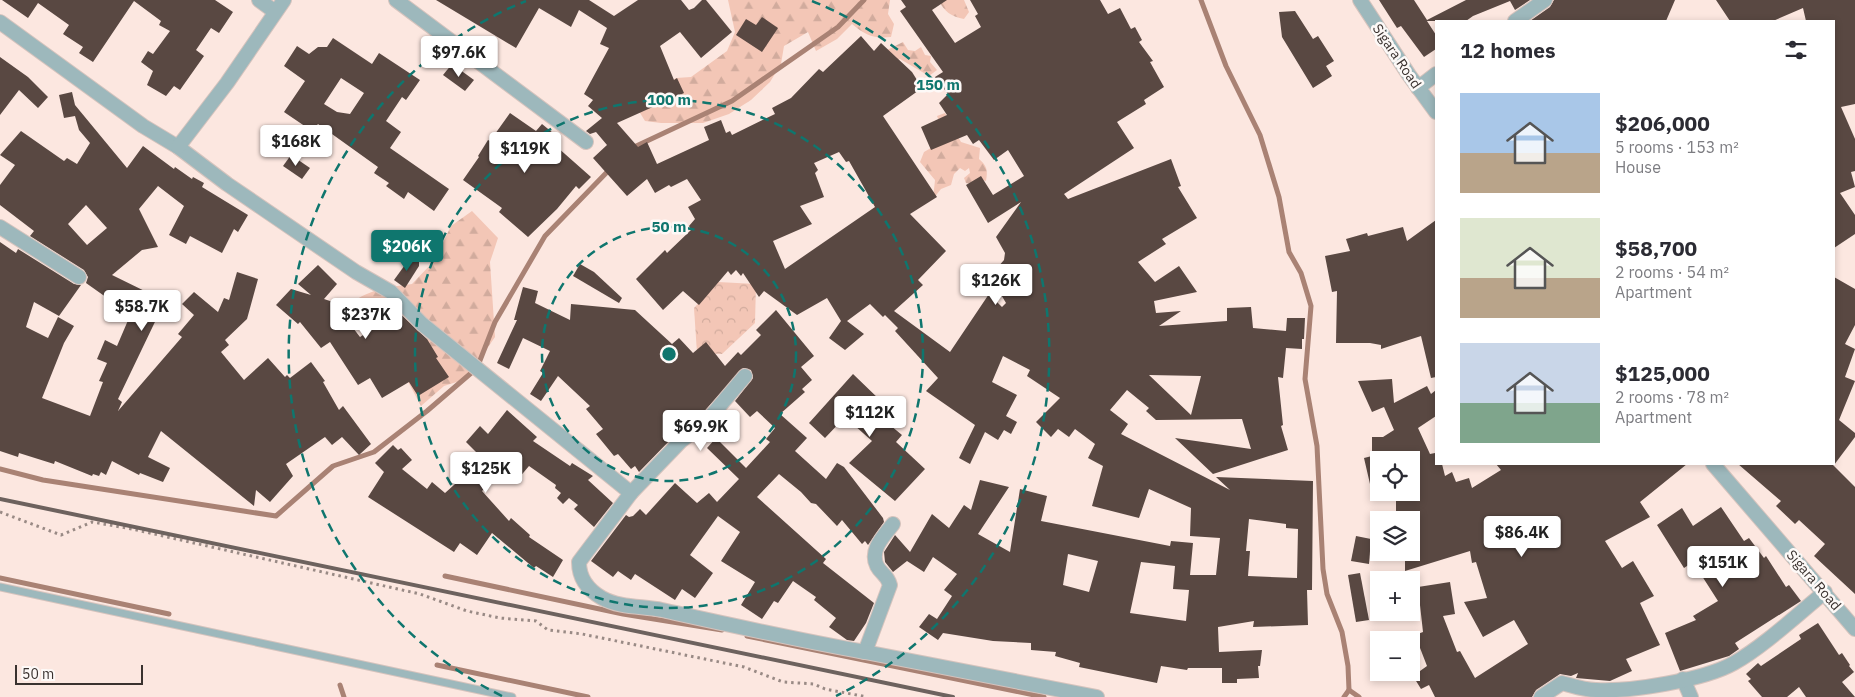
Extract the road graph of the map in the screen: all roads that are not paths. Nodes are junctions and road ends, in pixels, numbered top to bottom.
1 (258, 0) edge
2 (284, 0) edge
3 (396, 0) edge
4 (1360, 0) edge
5 (1545, 0) edge
6 (274, 11) junction
7 (1516, 20) edge
8 (0, 22) edge
9 (1435, 75) edge
10 (1418, 88) junction
11 (1435, 111) edge
12 (586, 142) dead end
13 (178, 147) junction
14 (0, 227) edge
15 (79, 277) dead end
16 (745, 376) dead end
17 (1714, 465) edge
18 (631, 493) junction
19 (893, 524) dead end
20 (0, 586) edge
21 (1826, 592) junction
22 (1855, 629) edge
23 (865, 652) junction
24 (1683, 679) junction
25 (512, 697) edge
26 (1097, 697) edge
27 (1541, 697) edge
28 (1691, 697) edge

1 - 6 street
2 - 6 street
3 - 12 street
4 - 10 street, Sigara Road
5 - 7 street
6 - 13 street
8 - 13 street
9 - 10 street
10 - 11 street, Sigara Road
13 - 18 street
14 - 15 street
16 - 18 street
17 - 21 street, Sigara Road
18 - 23 street
19 - 23 street
20 - 25 lane
21 - 22 street, Sigara Road
21 - 24 street
23 - 26 street
24 - 27 street
24 - 28 street

